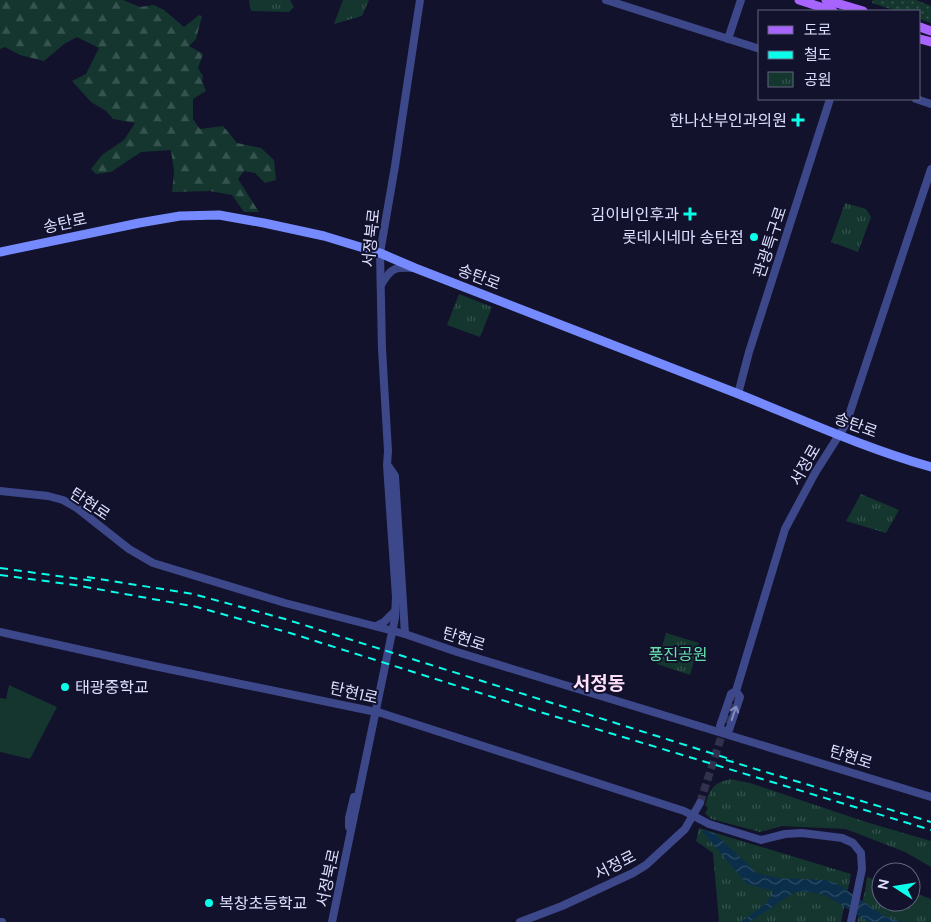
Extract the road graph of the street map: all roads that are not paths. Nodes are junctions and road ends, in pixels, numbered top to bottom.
1 (420, 0) edge
2 (606, 0) edge
3 (740, 0) edge
4 (799, 0) edge
5 (826, 0) edge
6 (830, 10) edge
7 (857, 10) edge
8 (728, 39) junction
9 (758, 48) edge
10 (830, 100) edge
11 (919, 100) edge
12 (931, 104) edge
13 (931, 169) edge
14 (0, 252) edge
15 (380, 253) junction
16 (415, 268) junction
17 (381, 285) junction
18 (738, 394) junction
19 (838, 436) junction
20 (388, 465) junction
21 (931, 467) edge
22 (0, 491) edge
23 (393, 613) junction
24 (376, 626) junction
25 (389, 630) junction
26 (0, 632) edge
27 (405, 634) junction
28 (372, 711) junction
29 (381, 713) junction
30 (722, 732) junction
31 (931, 797) edge
32 (700, 803) tunnel mouth
33 (693, 816) junction
34 (350, 839) junction
35 (852, 918) edge
36 (332, 922) edge
37 (520, 922) edge

1 - 15 street, 서정북로
2 - 8 street
3 - 8 street
4 - 6 main road
5 - 7 main road
8 - 9 street
10 - 18 street, 관광특구로
11 - 12 street
13 - 19 street, 서정로
14 - 15 main road, 송탄로
15 - 16 main road, 송탄로
15 - 17 street, 서정북로
16 - 17 street
16 - 18 main road, 송탄로
17 - 20 street, 서정북로
18 - 19 main road, 송탄로
19 - 21 main road, 송탄로
19 - 30 street, 서정로
20 - 23 street
20 - 27 street
20 - 34 street, 서정북로
22 - 24 street, 탄현로
23 - 24 street
23 - 25 street
24 - 25 street, 탄현로
25 - 27 street, 탄현로
26 - 28 street, 탄현1로
27 - 30 street, 탄현로
28 - 29 street, 탄현1로
28 - 34 street
29 - 33 street, 탄현1로
29 - 34 street
30 - 31 street, 탄현로
32 - 33 street, 서정로
33 - 35 street, 탄현1로
33 - 37 street, 서정로
34 - 36 street, 서정북로

